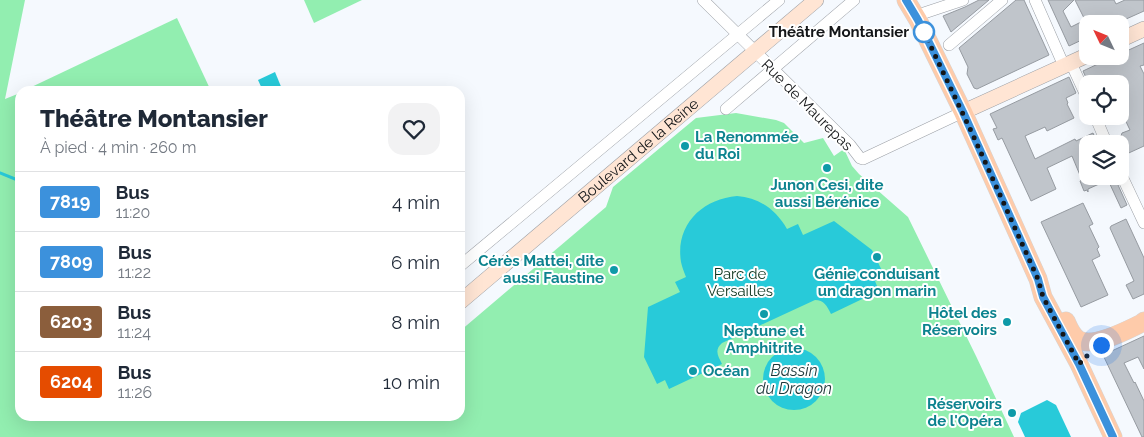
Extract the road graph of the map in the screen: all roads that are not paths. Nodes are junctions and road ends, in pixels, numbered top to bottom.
1 (703, 0) edge
2 (779, 0) edge
3 (816, 0) edge
4 (854, 0) edge
5 (906, 0) edge
6 (963, 0) edge
7 (1002, 0) edge
8 (1035, 0) edge
9 (913, 8) edge
10 (1144, 29) edge
11 (738, 35) junction
12 (1129, 36) edge
13 (949, 45) dead end
14 (755, 52) junction
15 (1079, 59) edge
16 (1067, 64) junction
17 (773, 70) junction
18 (1079, 85) edge
19 (726, 109) dead end
20 (963, 112) junction
21 (1126, 185) edge
22 (1144, 223) edge
23 (465, 262) edge
24 (1038, 279) junction
25 (465, 298) edge
26 (1144, 321) edge
27 (1104, 339) junction
28 (1079, 364) junction
29 (1113, 437) edge

1 - 11 street, Rue de Maurepas
2 - 11 street
3 - 14 street, Boulevard de la Reine
4 - 17 street
5 - 9 main road
6 - 9 street
7 - 13 street
8 - 16 street
9 - 20 main road
10 - 12 street
11 - 14 street, Rue de Maurepas
11 - 23 street
14 - 17 street, Rue de Maurepas
14 - 25 street, Boulevard de la Reine
15 - 16 street
16 - 18 street
16 - 20 street
17 - 19 street
17 - 20 street, Rue de Maurepas
20 - 24 main road
21 - 22 street
24 - 27 main road
24 - 28 main road
26 - 27 main road
27 - 28 main road
28 - 29 main road

